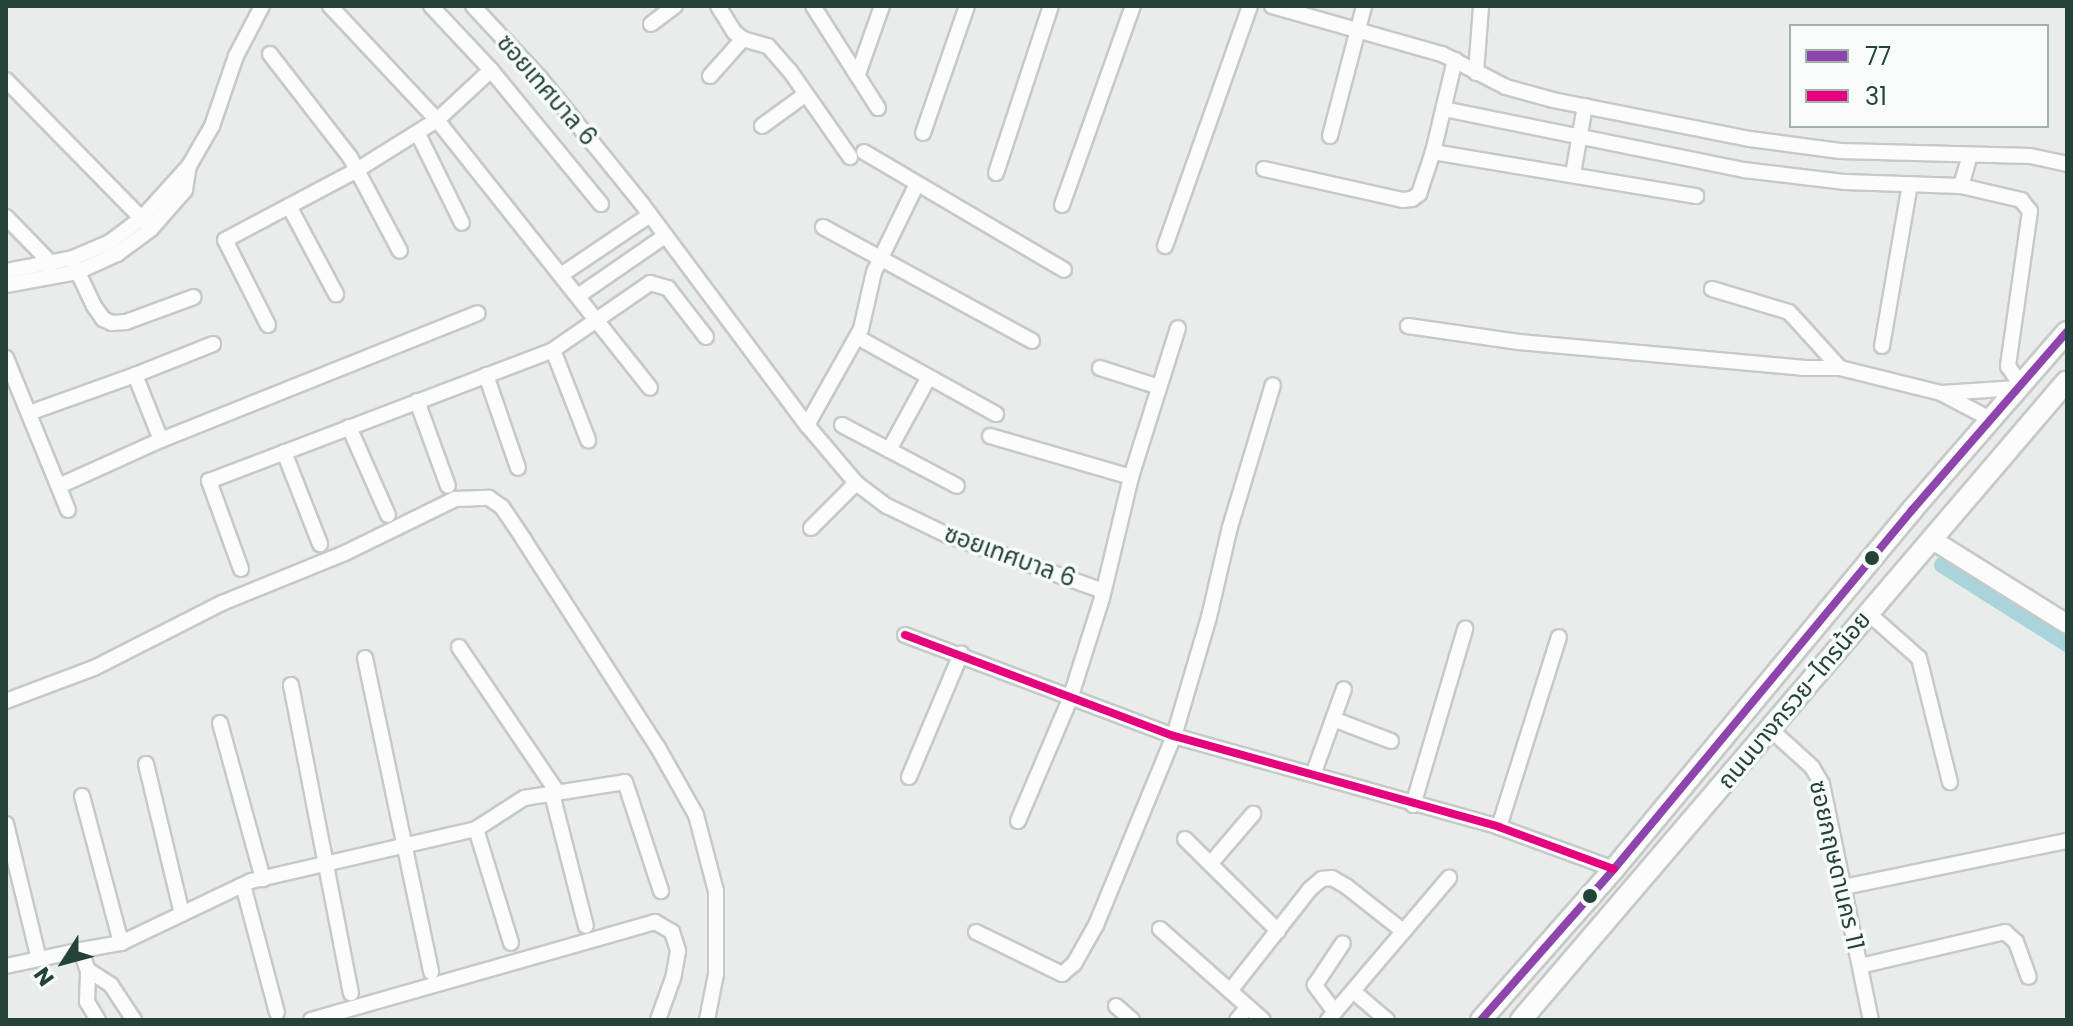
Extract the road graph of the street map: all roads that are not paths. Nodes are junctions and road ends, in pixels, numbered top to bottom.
1 (262, 6) edge
2 (330, 6) edge
3 (431, 6) edge
4 (473, 6) edge
5 (675, 6) edge
6 (718, 6) edge
7 (813, 6) edge
8 (882, 6) edge
9 (967, 6) edge
10 (1051, 6) edge
11 (1133, 6) edge
12 (1250, 6) edge
13 (1272, 6) edge
14 (1364, 6) edge
15 (1481, 6) edge
16 (651, 24) dead end
17 (1356, 30) junction
18 (743, 39) junction
19 (270, 54) dead end
20 (1455, 60) junction
21 (491, 70) junction
22 (1476, 73) junction
23 (858, 74) junction
24 (710, 76) dead end
25 (6, 80) edge
26 (806, 94) junction
27 (1585, 106) junction
28 (878, 108) dead end
29 (1444, 109) junction
30 (437, 120) junction
31 (762, 126) dead end
32 (923, 133) dead end
33 (418, 134) junction
34 (1579, 135) junction
35 (1330, 136) dead end
36 (1433, 152) junction
37 (1970, 155) junction
38 (2067, 164) edge
39 (1264, 169) dead end
40 (357, 170) junction
41 (996, 173) dead end
42 (1573, 174) junction
43 (917, 184) junction
44 (1910, 184) junction
45 (1961, 186) junction
46 (1696, 196) dead end
47 (601, 204) dead end
48 (1062, 205) dead end
49 (289, 206) junction
50 (650, 215) junction
51 (6, 217) edge
52 (462, 223) dead end
53 (147, 224) junction
54 (823, 227) dead end
55 (665, 236) junction
56 (1165, 246) dead end
57 (400, 251) dead end
58 (880, 257) junction
59 (75, 265) junction
60 (1064, 270) dead end
61 (6, 271) edge
62 (49, 272) junction
63 (561, 275) junction
64 (6, 285) edge
65 (1712, 289) dead end
66 (336, 294) dead end
67 (578, 296) junction
68 (194, 297) dead end
69 (478, 313) dead end
70 (596, 319) junction
71 (268, 325) dead end
72 (1408, 326) dead end
73 (1178, 328) dead end
74 (2067, 332) edge
75 (706, 337) dead end
76 (857, 337) junction
77 (1032, 341) dead end
78 (213, 344) dead end
79 (1882, 346) dead end
80 (553, 350) junction
81 (6, 358) edge
82 (1100, 368) dead end
83 (1840, 368) junction
84 (135, 375) junction
85 (486, 375) junction
86 (929, 377) junction
87 (2067, 381) edge
88 (1273, 385) dead end
89 (2020, 386) junction
90 (1159, 387) junction
91 (650, 388) dead end
92 (1941, 393) junction
93 (417, 401) junction
94 (29, 413) junction
95 (996, 414) dead end
96 (1992, 420) junction
97 (807, 425) junction
98 (842, 425) dead end
99 (349, 427) junction
100 (990, 436) dead end
101 (161, 440) junction
102 (588, 440) dead end
103 (889, 450) junction
104 (284, 452) junction
105 (518, 468) dead end
106 (1131, 477) junction
107 (856, 483) junction
108 (59, 486) junction
109 (448, 486) dead end
110 (957, 486) dead end
111 (68, 510) dead end
112 (388, 515) dead end
113 (811, 528) dead end
114 (1931, 539) junction
115 (320, 544) dead end
116 (241, 569) dead end
117 (1103, 591) junction
118 (1867, 612) junction
119 (2067, 624) edge
120 (1465, 629) dead end
121 (905, 635) dead end
122 (1559, 637) dead end
123 (459, 647) dead end
124 (961, 654) junction
125 (365, 658) dead end
126 (291, 685) dead end
127 (1344, 689) dead end
128 (1070, 699) junction
129 (6, 701) edge
130 (1333, 719) junction
131 (220, 723) dead end
132 (1769, 728) junction
133 (1174, 736) junction
134 (1391, 741) dead end
135 (1714, 750) junction
136 (146, 764) dead end
137 (1736, 768) junction
138 (1313, 775) junction
139 (909, 777) dead end
140 (1950, 782) dead end
141 (555, 793) junction
142 (82, 796) dead end
143 (1413, 805) junction
144 (1253, 814) dead end
145 (1018, 821) dead end
146 (6, 824) edge
147 (1499, 827) junction
148 (476, 829) junction
149 (1185, 839) dead end
150 (2067, 841) edge
151 (405, 845) junction
152 (328, 863) junction
153 (1211, 863) junction
154 (1614, 869) junction
155 (1449, 878) dead end
156 (263, 879) junction
157 (243, 885) junction
158 (1844, 887) junction
159 (661, 891) dead end
160 (182, 914) junction
161 (586, 926) dead end
162 (1160, 929) dead end
163 (1278, 931) junction
164 (1403, 931) junction
165 (976, 932) dead end
166 (121, 943) junction
167 (511, 943) dead end
168 (1343, 943) dead end
169 (81, 950) junction
170 (39, 959) junction
171 (6, 966) edge
172 (1860, 966) junction
173 (88, 971) junction
174 (431, 972) dead end
175 (2029, 977) dead end
176 (1230, 991) junction
177 (1353, 991) junction
178 (351, 993) dead end
179 (1116, 1006) dead end
180 (1248, 1007) junction
181 (277, 1013) dead end
182 (1331, 1016) edge
183 (98, 1020) edge
184 (134, 1020) edge
185 (311, 1020) edge
186 (658, 1020) edge
187 (707, 1020) edge
188 (1132, 1020) edge
189 (1237, 1020) edge
190 (1263, 1020) edge
191 (1387, 1020) edge
192 (1481, 1020) edge
193 (1521, 1020) edge
194 (1871, 1020) edge

1 - 53 street
2 - 30 street
3 - 21 street
4 - 50 street, ซอยเทศบาล 6
5 - 16 street
6 - 18 street
7 - 23 street
8 - 23 street
9 - 32 street
10 - 41 street
11 - 48 street
12 - 56 street
13 - 17 street
14 - 17 street
15 - 22 street
17 - 20 street
17 - 35 street
18 - 24 street
18 - 26 street
19 - 40 street
20 - 22 street
20 - 29 street
21 - 30 street
21 - 47 street
22 - 27 street
23 - 28 street
25 - 53 street
26 - 31 street
26 - 43 street
27 - 34 street
27 - 37 street
29 - 34 street
29 - 36 street
30 - 33 street
30 - 63 street
33 - 40 street
33 - 52 street
34 - 42 street
34 - 44 street
36 - 39 street
36 - 42 street
37 - 38 street
37 - 45 street
40 - 49 street
40 - 57 street
42 - 46 street
43 - 58 street
43 - 60 street
44 - 45 street
44 - 79 street
45 - 89 street
49 - 66 street
49 - 71 street
50 - 55 street, ซอยเทศบาล 6
50 - 63 street
51 - 62 street
53 - 59 street
54 - 58 street
55 - 67 street
55 - 97 street, ซอยเทศบาล 6
58 - 76 street
58 - 77 street
59 - 62 street
59 - 68 street
61 - 62 street
62 - 64 street
63 - 67 street
65 - 83 street
67 - 70 street
69 - 101 street
70 - 75 street
70 - 80 street
70 - 91 street
72 - 83 street
73 - 90 street
74 - 89 main road, ถนนบางกรวย-ไทรน้อย
76 - 86 street
76 - 97 street
78 - 84 street
80 - 85 street
80 - 102 street
81 - 94 street
82 - 90 street
83 - 92 street
84 - 94 street
84 - 101 street
85 - 93 street
85 - 105 street
86 - 95 street
86 - 103 street
87 - 114 main road, ถนนบางกรวย-ไทรน้อย
88 - 133 street
89 - 92 street
89 - 96 main road, ถนนบางกรวย-ไทรน้อย
90 - 106 street
92 - 96 street
93 - 99 street
93 - 109 street
94 - 108 street
96 - 135 main road, ถนนบางกรวย-ไทรน้อย
97 - 107 street, ซอยเทศบาล 6
98 - 103 street
99 - 104 street
99 - 112 street
100 - 106 street
101 - 108 street
103 - 110 street
104 - 115 street
104 - 116 street
106 - 117 street
107 - 113 street
107 - 117 street, ซอยเทศบาล 6
108 - 111 street
114 - 118 main road, ถนนบางกรวย-ไทรน้อย
114 - 119 street
117 - 128 street, ซอยเทศบาล 6
118 - 132 main road, ถนนบางกรวย-ไทรน้อย
118 - 140 street
120 - 143 street
121 - 124 street
122 - 147 street
123 - 141 street
124 - 128 street
124 - 139 street
125 - 151 street
126 - 152 street
127 - 130 street
128 - 133 street
128 - 145 street, ซอยเทศบาล 6
129 - 187 street
130 - 134 street
130 - 138 street
131 - 156 street
132 - 137 main road, ถนนบางกรวย-ไทรน้อย
132 - 158 street, ซอยกฤษดานคร 11
133 - 138 street
133 - 165 street
135 - 137 main road
135 - 154 main road, ถนนบางกรวย-ไทรน้อย
136 - 160 street
137 - 193 main road, ถนนบางกรวย-ไทรน้อย
138 - 143 street
141 - 148 street
141 - 159 street
141 - 161 street
142 - 166 street
143 - 147 street
144 - 153 street
146 - 170 street
147 - 154 street
148 - 151 street
148 - 167 street
149 - 153 street
150 - 158 street
151 - 152 street
151 - 174 street
152 - 156 street
152 - 178 street
153 - 163 street
154 - 192 main road, ถนนบางกรวย-ไทรน้อย
155 - 164 street
156 - 157 street
157 - 160 street
157 - 181 street
158 - 172 street, ซอยกฤษดานคร 11
160 - 166 street
162 - 176 street
163 - 164 street
163 - 176 street
164 - 177 street
166 - 169 street
168 - 182 street
169 - 170 street
169 - 173 street
170 - 171 street
172 - 175 street
172 - 194 street, ซอยกฤษดานคร 11
173 - 183 street
173 - 184 street
176 - 180 street
177 - 182 street
177 - 191 street
179 - 188 street
180 - 189 street
180 - 190 street
185 - 186 street

